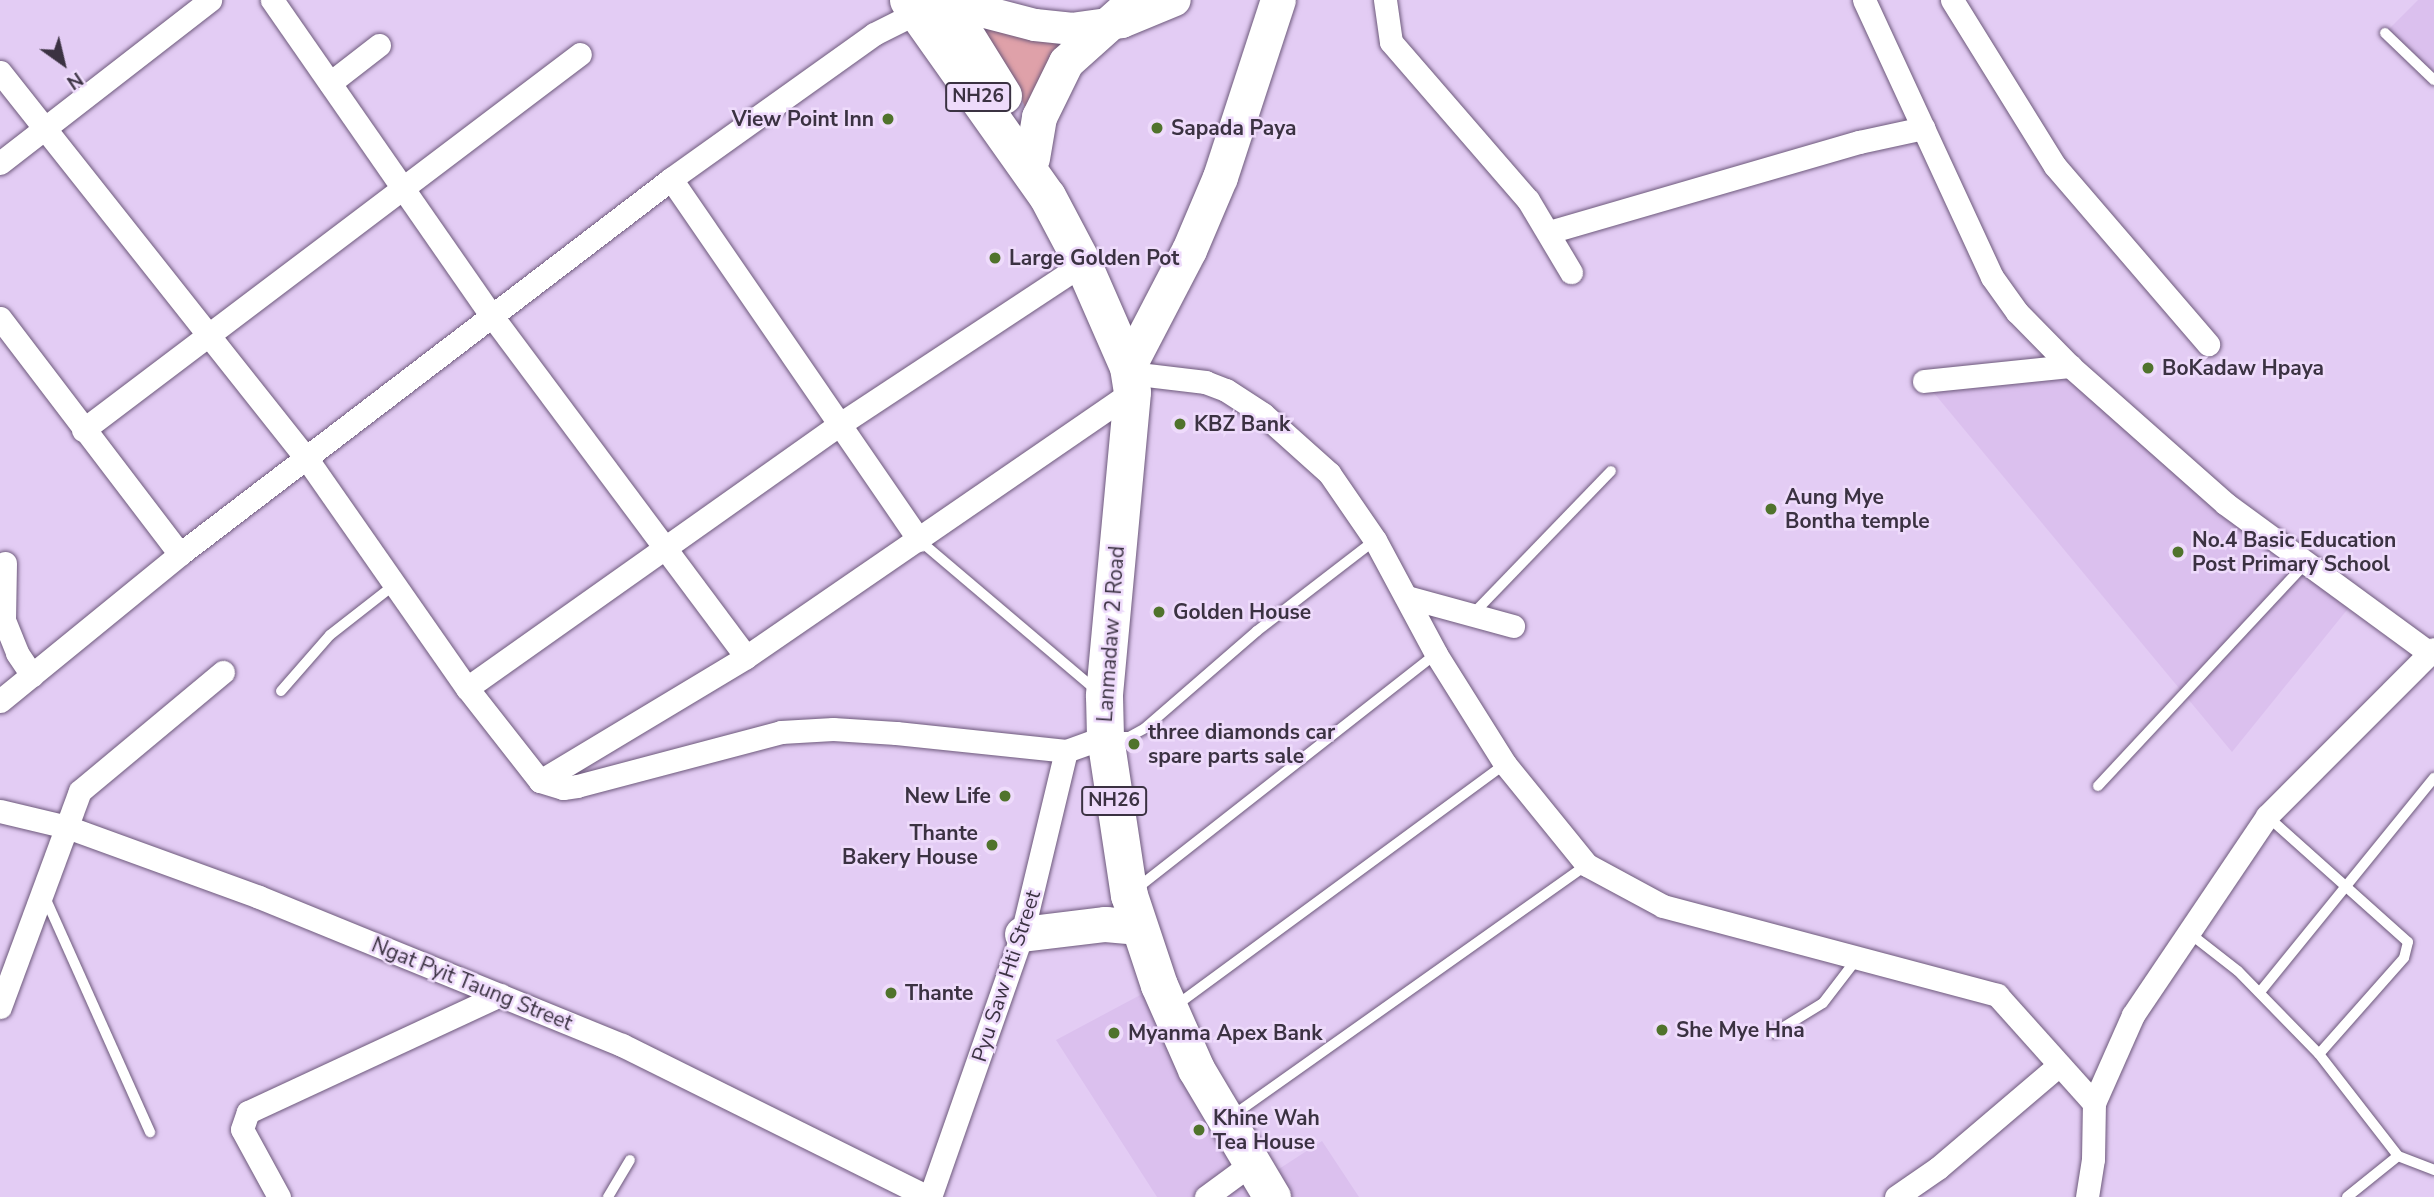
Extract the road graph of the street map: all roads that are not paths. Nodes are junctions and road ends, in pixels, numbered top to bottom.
1 (210, 0) edge
2 (272, 0) edge
3 (1135, 0) edge
4 (1175, 0) edge
5 (1278, 0) edge
6 (1385, 0) edge
7 (1864, 0) edge
8 (1952, 0) edge
9 (931, 3) edge
10 (1100, 27) junction
11 (2385, 33) dead end
12 (379, 45) dead end
13 (580, 54) dead end
14 (0, 72) edge
15 (2434, 80) edge
16 (330, 83) junction
17 (1923, 128) junction
18 (47, 129) junction
19 (1032, 158) junction
20 (0, 163) edge
21 (671, 179) junction
22 (402, 187) junction
23 (1046, 196) junction
24 (1549, 232) junction
25 (1083, 264) junction
26 (1571, 272) dead end
27 (492, 316) junction
28 (0, 318) edge
29 (208, 335) junction
30 (2208, 344) dead end
31 (2070, 366) junction
32 (1130, 377) junction
33 (1924, 381) dead end
34 (840, 424) junction
35 (83, 430) junction
36 (307, 459) junction
37 (1611, 471) dead end
38 (919, 540) junction
39 (1375, 540) junction
40 (663, 551) junction
41 (180, 554) junction
42 (5, 563) dead end
43 (2306, 563) junction
44 (394, 585) junction
45 (1407, 597) junction
46 (1470, 617) junction
47 (1513, 626) dead end
48 (2431, 650) edge
49 (1436, 654) junction
50 (746, 657) junction
51 (223, 672) dead end
52 (32, 676) junction
53 (467, 688) junction
54 (281, 691) dead end
55 (1104, 696) junction
56 (0, 701) edge
57 (1105, 737) junction
58 (1066, 751) junction
59 (1506, 764) junction
60 (2434, 778) edge
61 (540, 781) junction
62 (2098, 786) dead end
63 (0, 811) edge
64 (2267, 816) junction
65 (67, 827) junction
66 (1587, 865) junction
67 (2345, 888) junction
68 (44, 895) junction
69 (1134, 911) junction
70 (2188, 932) junction
71 (1023, 934) junction
72 (1856, 960) junction
73 (2260, 992) junction
74 (500, 995) junction
75 (0, 1007) edge
76 (1169, 1010) junction
77 (1774, 1033) dead end
78 (2319, 1054) junction
79 (2059, 1065) junction
80 (2094, 1103) junction
81 (1224, 1122) junction
82 (150, 1132) dead end
83 (2398, 1156) junction
84 (630, 1160) dead end
85 (1251, 1164) junction
86 (2434, 1170) edge
87 (279, 1197) edge
88 (608, 1197) edge
89 (929, 1197) edge
90 (1206, 1197) edge
91 (1272, 1197) edge
92 (1896, 1197) edge
93 (2087, 1197) edge
94 (2347, 1197) edge

1 - 18 street
2 - 16 street
3 - 10 main road
4 - 10 main road
5 - 32 main road
6 - 24 street
7 - 17 street
8 - 30 street
9 - 10 main road
9 - 19 highway, NH26
9 - 21 street
9 - 23 highway, NH26
10 - 19 main road
11 - 15 lane
12 - 16 street
13 - 22 street
14 - 18 street
16 - 22 street
17 - 24 street
17 - 31 street
18 - 20 street
18 - 29 street
19 - 23 highway, NH26
21 - 27 street
21 - 34 street
22 - 27 street
22 - 29 street
23 - 25 highway, NH26
24 - 26 street
25 - 32 highway, NH26
25 - 34 street
27 - 36 street
27 - 40 street
28 - 35 street
29 - 35 street
29 - 36 street
31 - 33 street
31 - 43 street
32 - 38 street
32 - 39 street
32 - 55 highway, Lanmadaw 2 Road / NH26
34 - 38 street
34 - 40 street
35 - 41 street
36 - 41 street
36 - 44 street
37 - 46 lane
38 - 50 street
38 - 55 lane
39 - 45 street
39 - 57 lane
40 - 50 street
40 - 53 street
41 - 52 street
42 - 52 street
43 - 48 street
43 - 62 lane
44 - 53 street
44 - 54 lane
45 - 46 street
45 - 49 street
46 - 47 street
48 - 64 street
49 - 59 street
49 - 69 lane
50 - 61 street
51 - 65 street
52 - 56 street
53 - 61 street
55 - 57 highway, Lanmadaw 2 Road / NH26
57 - 58 street
57 - 69 highway, Lanmadaw 2 Road / NH26
58 - 61 street
58 - 71 street, Pyu Saw Hti Street
59 - 66 street
59 - 76 lane
60 - 67 lane
63 - 65 street, Ngat Pyit Taung Street
64 - 67 lane
64 - 70 street
65 - 68 street
65 - 74 street, Ngat Pyit Taung Street
66 - 72 street
66 - 81 lane
67 - 73 lane
67 - 78 lane
68 - 75 street
68 - 82 lane
69 - 71 main road
69 - 76 highway, Lanmadaw 2 Road / NH26
70 - 73 lane
70 - 80 street
71 - 89 street, Pyu Saw Hti Street
72 - 77 lane
72 - 79 street
73 - 78 lane
74 - 87 street
74 - 89 street, Ngat Pyit Taung Street
76 - 81 highway, Lanmadaw 2 Road / NH26
78 - 83 lane
79 - 80 street
79 - 92 street
80 - 93 street
81 - 85 highway, Lanmadaw 2 Road / NH26
83 - 86 lane
83 - 94 lane
84 - 88 lane
85 - 90 street
85 - 91 highway, Lanmadaw 2 Road / NH26

